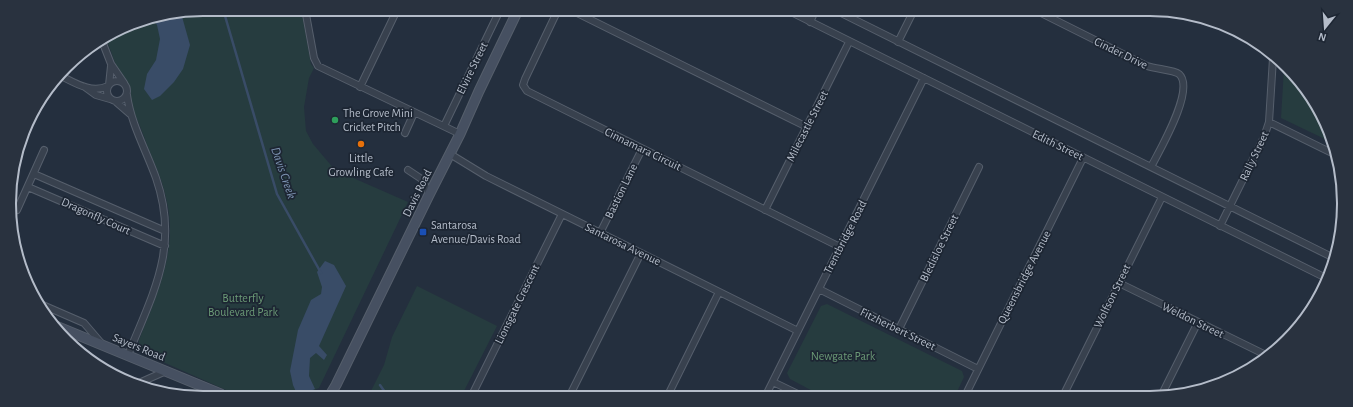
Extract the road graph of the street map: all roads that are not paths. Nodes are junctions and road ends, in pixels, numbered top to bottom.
1 (306, 16) edge
2 (394, 16) edge
3 (497, 16) edge
4 (515, 16) edge
5 (554, 16) edge
6 (583, 16) edge
7 (799, 16) edge
8 (813, 16) edge
9 (846, 16) edge
10 (911, 16) edge
11 (1047, 16) edge
12 (810, 22) junction
13 (849, 42) junction
14 (898, 42) junction
15 (104, 45) edge
16 (111, 64) junction
17 (1274, 64) edge
18 (65, 78) edge
19 (924, 78) junction
20 (109, 85) junction
21 (125, 85) junction
22 (84, 87) junction
23 (360, 87) junction
24 (127, 95) junction
25 (112, 100) junction
26 (414, 113) junction
27 (130, 114) junction
28 (1270, 122) junction
29 (444, 126) junction
30 (807, 127) junction
31 (405, 133) dead end
32 (460, 134) junction
33 (642, 149) junction
34 (44, 150) dead end
35 (1330, 152) edge
36 (450, 154) junction
37 (1083, 158) junction
38 (979, 167) dead end
39 (1151, 167) junction
40 (408, 170) dead end
41 (34, 174) junction
42 (28, 186) junction
43 (429, 195) junction
44 (1162, 197) junction
45 (1230, 207) junction
46 (17, 210) dead end
47 (765, 210) junction
48 (562, 214) junction
49 (1220, 226) junction
50 (165, 231) junction
51 (600, 233) junction
52 (165, 246) junction
53 (840, 247) junction
54 (641, 253) junction
55 (1330, 256) edge
56 (1322, 276) edge
57 (1119, 283) junction
58 (819, 290) junction
59 (720, 292) junction
60 (47, 306) edge
61 (1198, 322) junction
62 (898, 329) junction
63 (66, 330) edge
64 (798, 331) junction
65 (103, 345) junction
66 (1262, 353) edge
67 (128, 356) junction
68 (978, 369) junction
69 (166, 371) junction
70 (143, 381) edge
71 (773, 382) junction
72 (335, 390) edge
73 (215, 391) edge
74 (474, 391) edge
75 (572, 391) edge
76 (670, 391) edge
77 (768, 391) edge
78 (792, 391) edge
79 (967, 391) edge
80 (1065, 391) edge
81 (1164, 391) edge

1 - 23 street
2 - 23 street
3 - 29 street, Elvire Street
4 - 32 street, Davis Road
5 - 33 street, Cinnamara Circuit
6 - 30 street
7 - 12 street, Edith Street
8 - 12 street
9 - 14 street, Edith Street
10 - 14 street
11 - 39 street, Cinder Drive
12 - 13 street, Edith Street
13 - 19 street, Edith Street
13 - 30 street, Milecastle Street
14 - 39 street, Edith Street
15 - 16 street
16 - 20 street
16 - 21 street
17 - 28 street, Rally Street
18 - 22 street
19 - 37 street, Edith Street
19 - 53 street, Trentbridge Road
20 - 21 street
20 - 22 street
20 - 25 street
21 - 24 street
22 - 25 street
23 - 26 street
24 - 25 street
24 - 27 street
25 - 27 street
26 - 29 street
26 - 31 street
27 - 50 street
28 - 35 street
28 - 45 street, Rally Street
29 - 32 street
30 - 47 street, Milecastle Street
32 - 36 street, Davis Road
33 - 47 street, Cinnamara Circuit
33 - 51 street, Bastion Lane
34 - 41 street
36 - 43 street, Davis Road
36 - 48 street, Santarosa Avenue
37 - 44 street, Edith Street
37 - 68 street, Queensbridge Avenue
38 - 62 street, Bledisloe Street
39 - 45 street, Edith Street
40 - 43 street
41 - 42 street
41 - 50 street, Dragonfly Court
42 - 46 street
42 - 52 street, Dragonfly Court
43 - 72 street, Davis Road
44 - 49 street, Edith Street
44 - 57 street, Wolfson Street
45 - 49 street, Rally Street
45 - 55 street, Edith Street
47 - 53 street, Cinnamara Circuit
48 - 51 street, Santarosa Avenue
48 - 74 street, Lionsgate Crescent
49 - 56 street, Edith Street
50 - 52 street
51 - 54 street, Santarosa Avenue
52 - 67 street
53 - 58 street, Trentbridge Road
54 - 59 street, Santarosa Avenue
54 - 75 street
57 - 61 street, Weldon Street
57 - 80 street, Wolfson Street
58 - 62 street, Fitzherbert Street
58 - 64 street, Trentbridge Road
59 - 64 street, Santarosa Avenue
59 - 76 street
60 - 65 street, Sayers Road
61 - 66 street, Weldon Street
61 - 81 street
62 - 68 street, Fitzherbert Street
63 - 65 street, Sayers Road
64 - 71 street, Trentbridge Road
65 - 67 street, Sayers Road
67 - 69 street, Sayers Road
68 - 79 street, Queensbridge Avenue
69 - 70 street, Sayers Road
69 - 73 street, Sayers Road
71 - 77 street, Trentbridge Road
71 - 78 street

